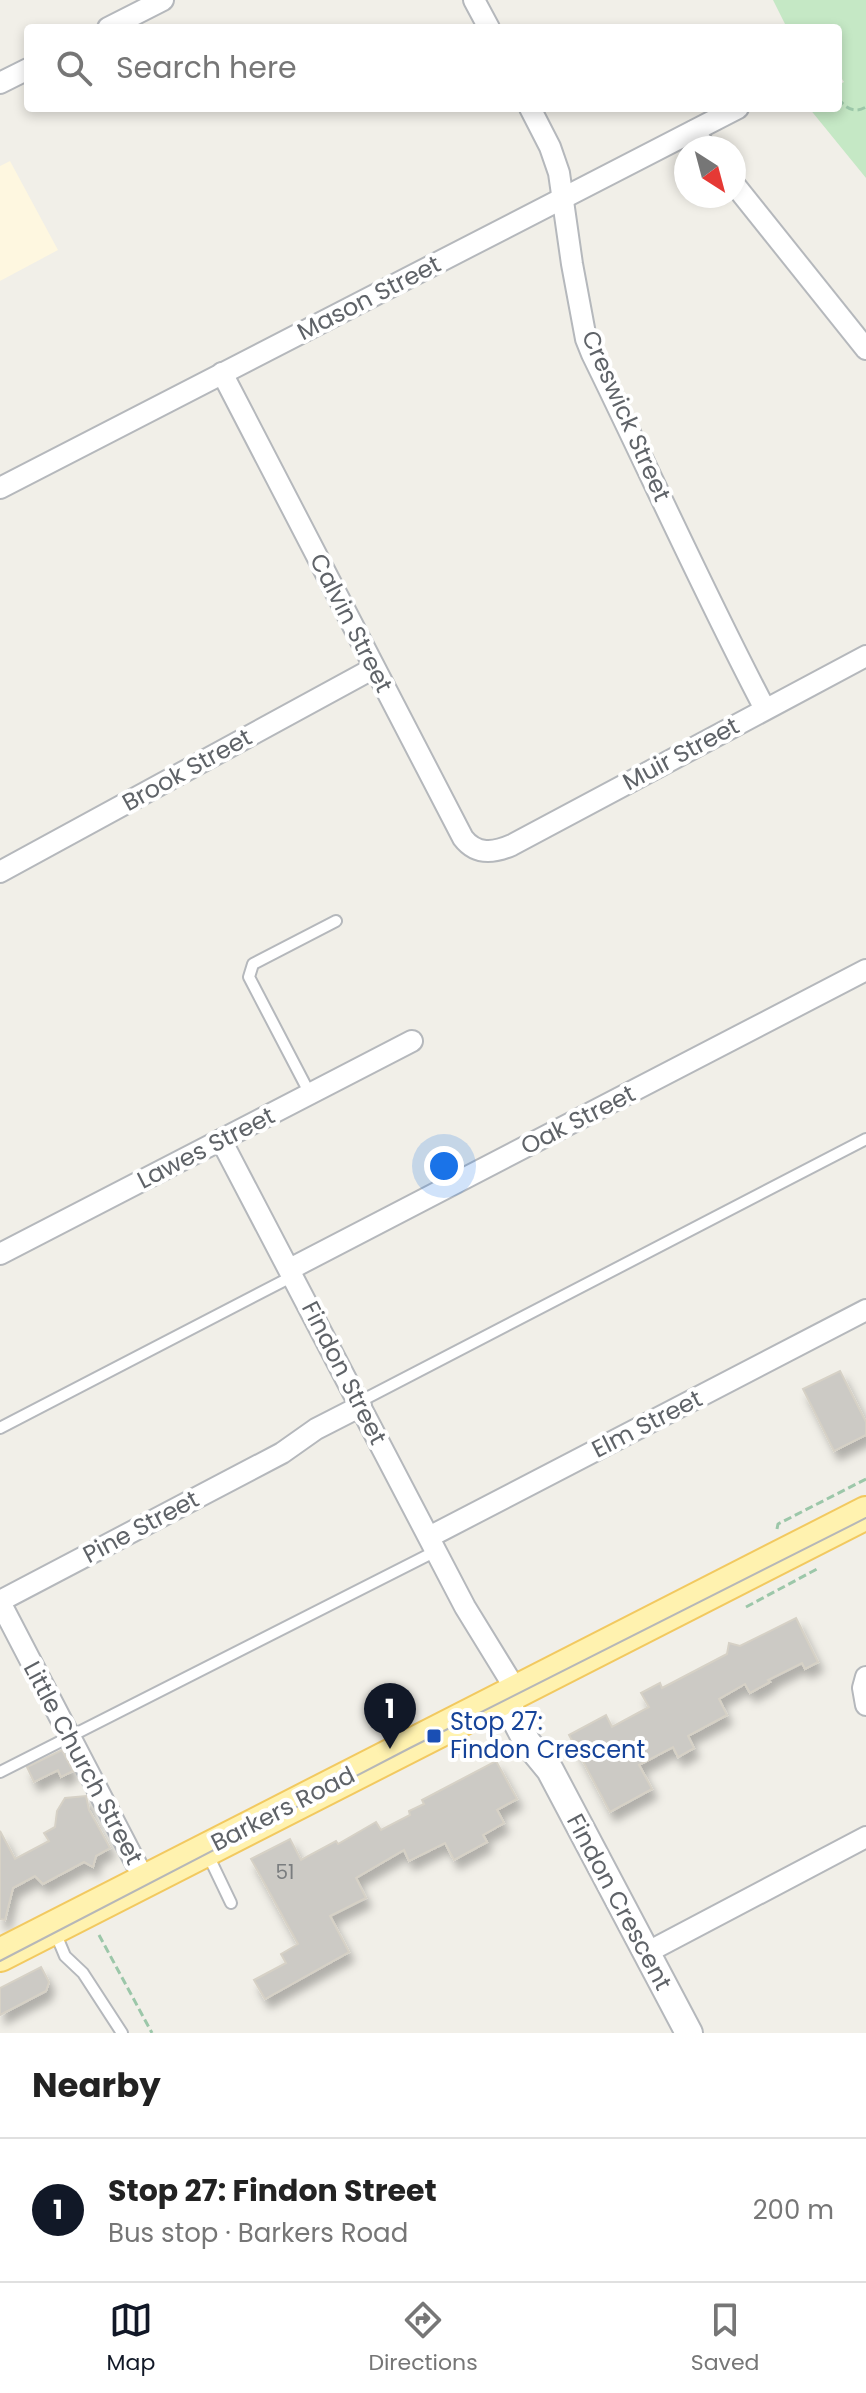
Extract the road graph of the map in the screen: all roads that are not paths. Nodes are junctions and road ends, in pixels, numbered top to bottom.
1 (163, 0) edge
2 (474, 0) edge
3 (116, 24) edge
4 (487, 24) edge
5 (24, 71) edge
6 (0, 83) edge
7 (532, 112) edge
8 (730, 112) edge
9 (694, 131) junction
10 (698, 136) edge
11 (563, 199) junction
12 (746, 199) edge
13 (866, 349) edge
14 (222, 373) junction
15 (0, 488) edge
16 (866, 656) edge
17 (374, 668) junction
18 (765, 709) junction
19 (496, 851) joint
20 (0, 872) edge
21 (336, 921) dead end
22 (866, 970) edge
23 (412, 1041) dead end
24 (310, 1094) junction
25 (866, 1139) edge
26 (221, 1140) junction
27 (0, 1254) edge
28 (292, 1273) junction
29 (866, 1310) edge
30 (362, 1409) junction
31 (0, 1428) edge
32 (866, 1513) edge
33 (433, 1544) junction
34 (0, 1602) edge
35 (866, 1677) edge
36 (510, 1693) junction
37 (866, 1705) edge
38 (69, 1735) junction
39 (0, 1772) edge
40 (866, 1837) edge
41 (205, 1850) junction
42 (145, 1881) junction
43 (231, 1903) dead end
44 (53, 1928) junction
45 (646, 1953) junction
46 (0, 1955) edge
47 (122, 2033) edge
48 (689, 2033) edge

1 - 3 street
2 - 4 street
5 - 6 street
7 - 11 street, Creswick Street
8 - 9 street, Mason Street
9 - 10 street
9 - 11 street, Mason Street
11 - 14 street, Mason Street
11 - 18 street, Creswick Street
12 - 13 street
14 - 15 street, Mason Street
14 - 17 street, Calvin Street
16 - 18 street, Muir Street
17 - 19 street, Calvin Street
17 - 20 street, Brook Street
18 - 19 street, Muir Street
21 - 24 lane
22 - 28 street, Oak Street
23 - 24 street, Lawes Street
24 - 26 street, Lawes Street
25 - 30 lane
26 - 27 street, Lawes Street
26 - 28 street, Findon Street
28 - 30 street, Findon Street
28 - 31 lane
29 - 33 street, Elm Street
30 - 33 street, Findon Street
30 - 34 street, Pine Street
32 - 36 main road, Barkers Road
33 - 36 street, Findon Street
33 - 38 lane
34 - 38 street, Little Church Street
35 - 37 street
36 - 41 main road, Barkers Road
36 - 45 street, Findon Crescent
38 - 39 lane
38 - 42 street, Little Church Street
40 - 45 street
41 - 42 main road, Barkers Road
41 - 43 lane
42 - 44 main road, Barkers Road
44 - 46 main road, Barkers Road
44 - 47 lane
45 - 48 street, Findon Crescent

